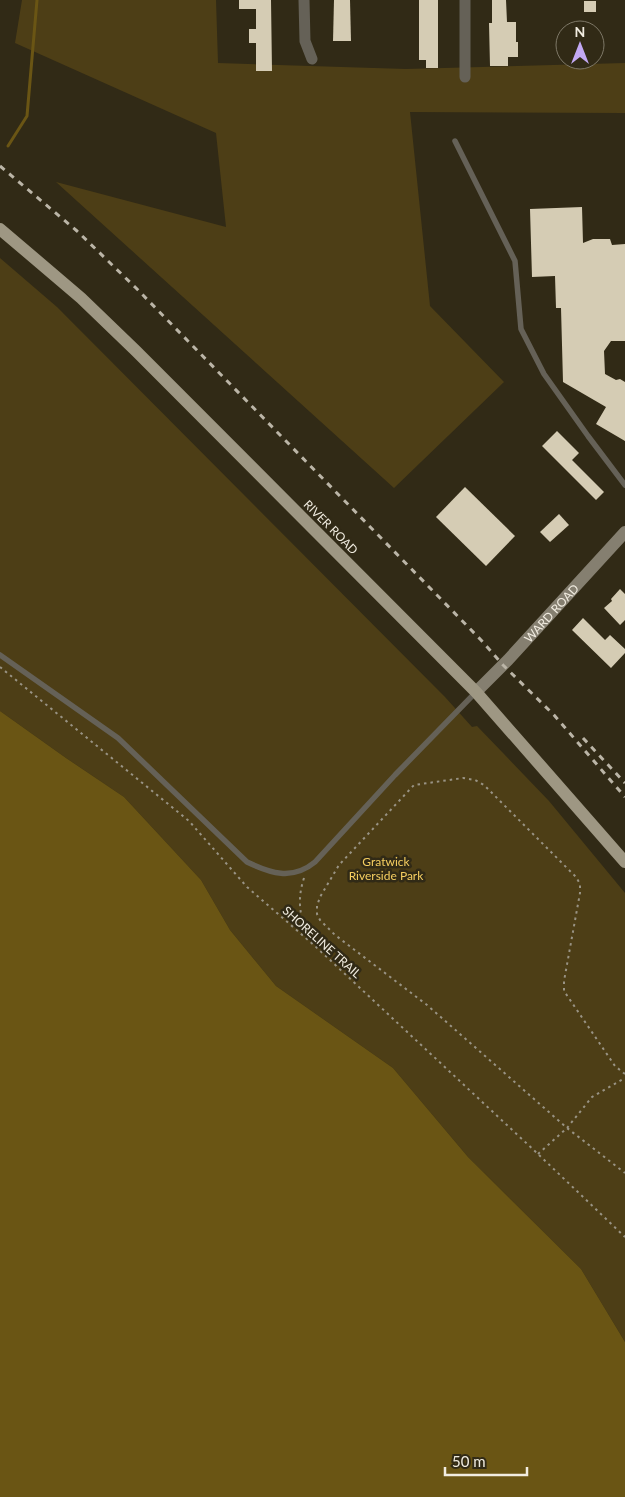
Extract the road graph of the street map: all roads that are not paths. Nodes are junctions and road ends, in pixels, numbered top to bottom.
1 (304, 0) edge
2 (465, 0) edge
3 (312, 59) dead end
4 (465, 77) dead end
5 (455, 141) dead end
6 (0, 229) edge
7 (625, 485) edge
8 (625, 532) edge
9 (0, 655) edge
10 (476, 692) junction
11 (625, 862) edge

1 - 3 street
2 - 4 street
5 - 7 lane
6 - 10 main road, RIVER ROAD
8 - 10 main road, WARD ROAD
9 - 10 lane
10 - 11 main road, RIVER ROAD

